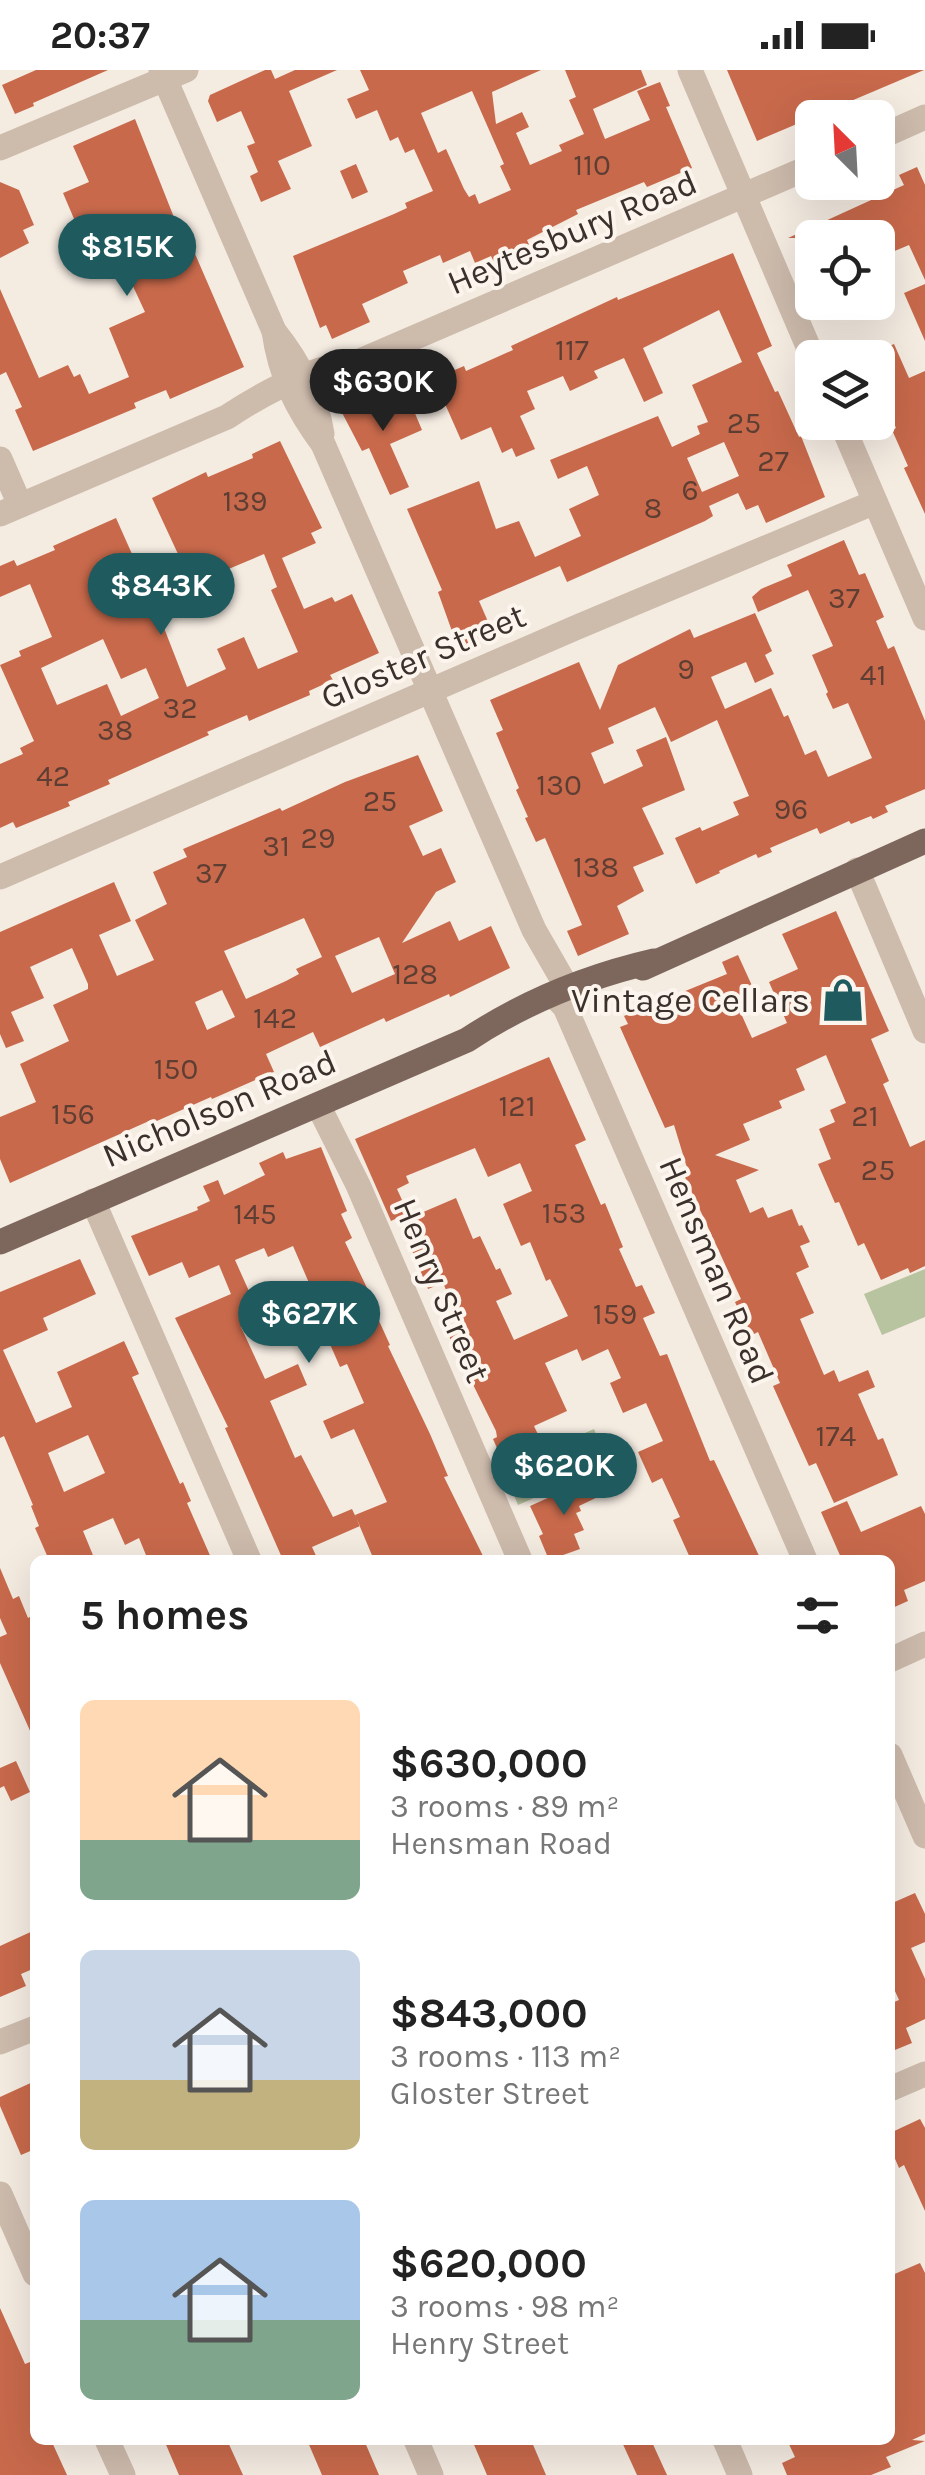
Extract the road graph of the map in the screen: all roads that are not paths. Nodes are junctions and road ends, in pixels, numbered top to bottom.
1 (690, 70) edge
2 (171, 73) edge
3 (925, 117) edge
4 (895, 130) edge
5 (0, 148) edge
6 (795, 174) edge
7 (744, 196) junction
8 (805, 340) edge
9 (299, 387) junction
10 (849, 440) edge
11 (0, 459) edge
12 (875, 502) junction
13 (10, 510) edge
14 (925, 618) edge
15 (430, 691) junction
16 (925, 841) edge
17 (857, 870) junction
18 (0, 877) edge
19 (562, 997) junction
20 (925, 1031) edge
21 (318, 1104) junction
22 (93, 1200) junction
23 (0, 1242) edge
24 (247, 1555) edge
25 (518, 1555) edge
26 (803, 1555) edge
27 (925, 1644) edge
28 (895, 1658) edge
29 (895, 1767) edge
30 (925, 1836) edge
31 (30, 2030) edge
32 (0, 2042) edge
33 (925, 2074) edge
34 (895, 2087) edge
35 (0, 2194) edge
36 (30, 2263) edge
37 (109, 2445) edge
38 (418, 2445) edge
39 (727, 2445) edge
40 (122, 2475) edge
41 (430, 2475) edge
42 (740, 2475) edge

1 - 7 street
2 - 5 street
2 - 9 street, Hensman Road
3 - 4 street
6 - 7 street, Heytesbury Road
7 - 8 street
7 - 9 street, Heytesbury Road
9 - 13 street, Heytesbury Road
9 - 15 street, Hensman Road
10 - 12 street
11 - 13 street
12 - 14 street
12 - 15 street, Gloster Street
15 - 18 street, Gloster Street
15 - 19 street, Hensman Road
16 - 17 main road, Nicholson Road
17 - 19 main road, Nicholson Road
17 - 20 street
19 - 21 main road, Nicholson Road
19 - 26 street, Hensman Road
21 - 22 main road, Nicholson Road
21 - 25 street, Henry Street
22 - 23 main road, Nicholson Road
22 - 24 street
27 - 28 street
29 - 30 street
31 - 32 street
33 - 34 street
35 - 36 street
37 - 40 street
38 - 41 street
39 - 42 street

